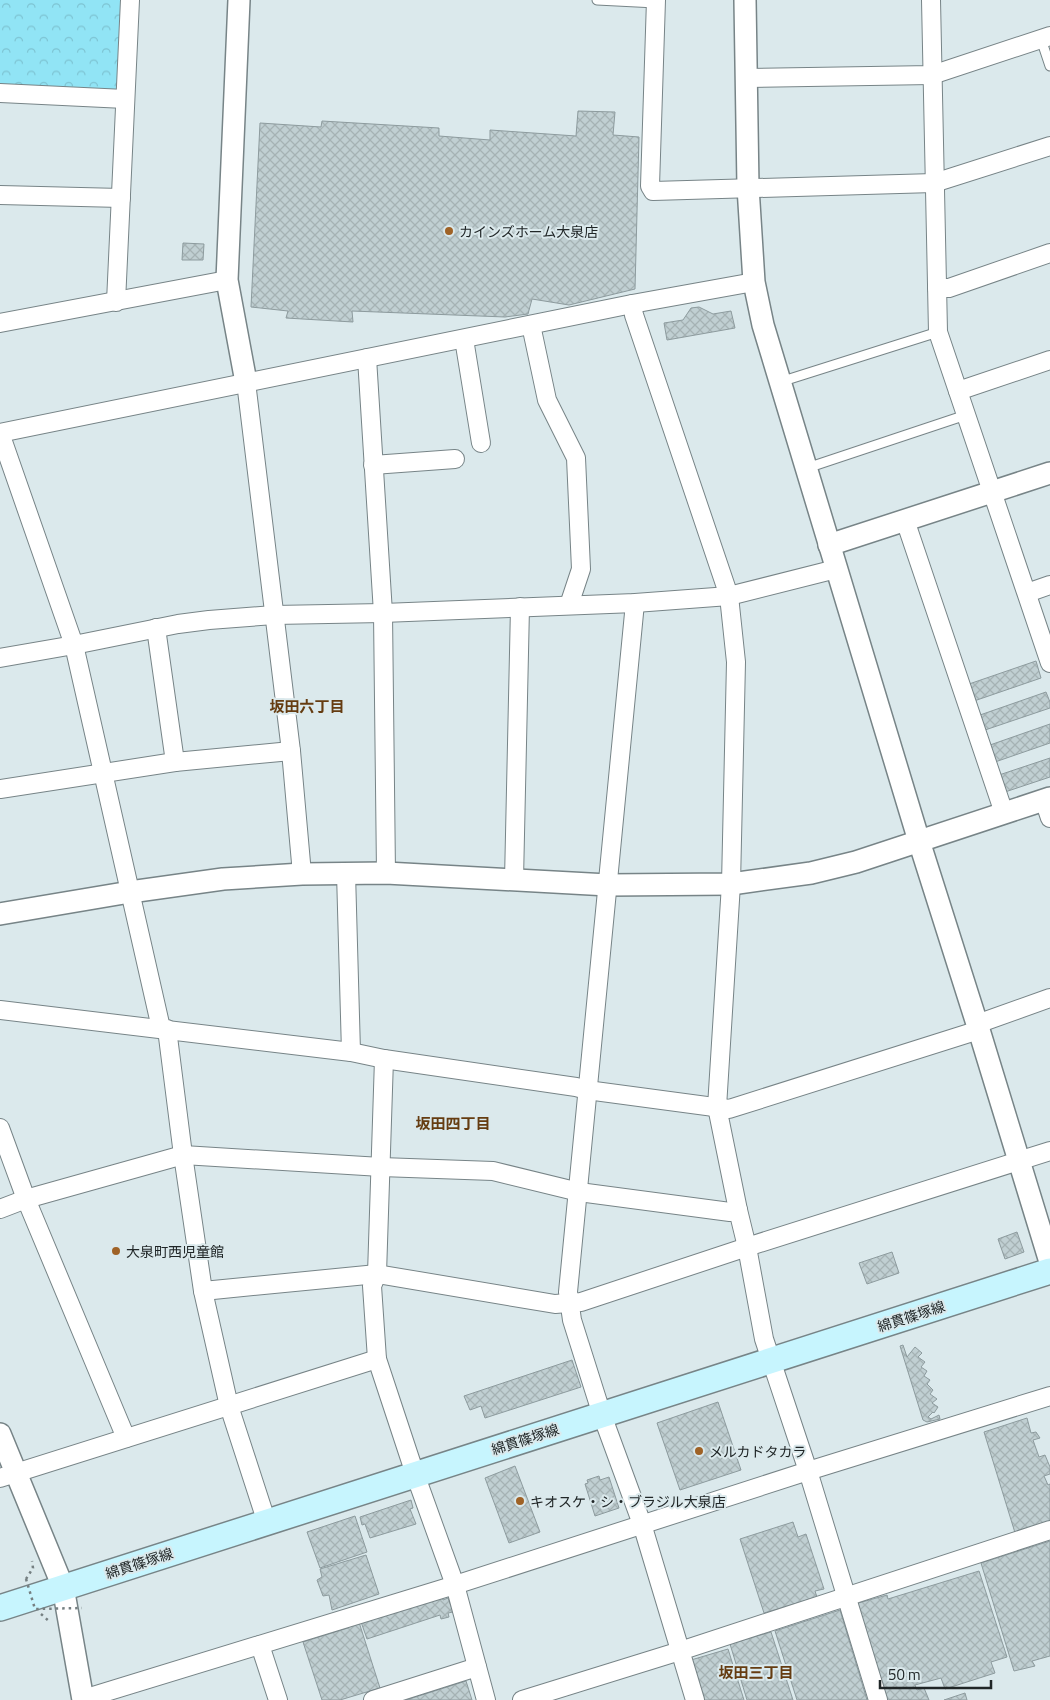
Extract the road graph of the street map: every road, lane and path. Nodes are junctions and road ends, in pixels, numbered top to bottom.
1 (130, 0) edge
2 (239, 0) edge
3 (597, 0) edge
4 (745, 0) edge
5 (931, 0) edge
6 (656, 1) edge
7 (1046, 38) edge
8 (1050, 66) edge
9 (932, 76) junction
10 (746, 78) junction
11 (0, 94) edge
12 (125, 99) junction
13 (1050, 146) edge
14 (934, 183) junction
15 (748, 187) junction
16 (0, 195) edge
17 (121, 198) junction
18 (1050, 253) edge
19 (227, 280) junction
20 (754, 282) junction
21 (937, 288) junction
22 (116, 302) junction
23 (632, 304) junction
24 (0, 323) edge
25 (531, 325) junction
26 (938, 332) junction
27 (464, 339) junction
28 (366, 358) junction
29 (1050, 360) edge
30 (246, 382) junction
31 (780, 382) junction
32 (958, 391) junction
33 (966, 415) junction
34 (0, 433) edge
35 (481, 443) dead end
36 (455, 459) dead end
37 (373, 465) junction
38 (807, 468) junction
39 (1050, 473) edge
40 (992, 492) junction
41 (905, 520) junction
42 (829, 545) junction
43 (836, 569) junction
44 (1050, 585) edge
45 (1027, 593) junction
46 (729, 596) junction
47 (635, 603) junction
48 (569, 605) junction
49 (520, 607) junction
50 (383, 613) junction
51 (274, 615) junction
52 (156, 628) junction
53 (74, 645) junction
54 (0, 658) edge
55 (1050, 663) edge
56 (291, 751) junction
57 (175, 762) junction
58 (104, 772) junction
59 (0, 789) edge
60 (1048, 805) edge
61 (1004, 813) junction
62 (919, 841) junction
63 (386, 873) junction
64 (302, 874) junction
65 (346, 874) junction
66 (514, 880) junction
67 (731, 884) junction
68 (608, 885) junction
69 (130, 892) junction
70 (0, 914) edge
71 (1050, 998) edge
72 (0, 1010) edge
73 (978, 1027) junction
74 (164, 1029) junction
75 (351, 1052) junction
76 (384, 1059) junction
77 (587, 1090) junction
78 (717, 1108) junction
79 (0, 1128) edge
80 (1050, 1150) edge
81 (182, 1155) junction
82 (1020, 1160) junction
83 (381, 1167) junction
84 (579, 1192) junction
85 (26, 1199) junction
86 (0, 1209) edge
87 (738, 1210) junction
88 (747, 1247) junction
89 (1050, 1262) edge
90 (1050, 1271) edge
91 (377, 1274) junction
92 (203, 1292) junction
93 (569, 1304) junction
94 (377, 1359) junction
95 (770, 1361) junction
96 (1050, 1396) edge
97 (229, 1406) junction
98 (602, 1415) junction
99 (0, 1434) edge
100 (126, 1438) junction
101 (808, 1471) junction
102 (415, 1474) junction
103 (8, 1475) edge
104 (267, 1523) junction
105 (642, 1524) junction
106 (1050, 1530) edge
107 (31, 1555) dead end
108 (455, 1585) junction
109 (63, 1587) junction
110 (847, 1596) junction
111 (0, 1608) edge
112 (82, 1608) dead end
113 (35, 1610) junction
114 (52, 1629) dead end
115 (260, 1645) junction
116 (680, 1651) junction
117 (477, 1667) junction
118 (83, 1700) edge
119 (278, 1700) edge
120 (373, 1700) edge
121 (486, 1700) edge
122 (522, 1700) edge
123 (695, 1700) edge
124 (878, 1700) edge

1 - 12 street
2 - 19 street
3 - 6 lane
4 - 10 street
5 - 9 street
6 - 15 street
7 - 8 lane
7 - 9 street
9 - 10 street
9 - 14 street
10 - 15 street
11 - 12 street
12 - 17 street
13 - 14 street
14 - 15 street
14 - 21 street
15 - 20 street
16 - 17 street
17 - 22 street
18 - 21 street
19 - 22 street
19 - 30 street
20 - 23 street
20 - 31 street
21 - 26 street
22 - 24 street
23 - 25 street
23 - 46 street
25 - 27 street
25 - 48 street
26 - 31 lane
26 - 32 street
27 - 28 street
27 - 35 street
28 - 30 street
28 - 37 street
29 - 32 street
30 - 34 street
30 - 51 street
31 - 38 street
32 - 33 street
33 - 38 lane
33 - 40 street
34 - 53 street
36 - 37 street
37 - 50 street
38 - 42 street
39 - 40 street
40 - 41 street
40 - 45 street
41 - 42 street
41 - 61 street
42 - 43 street
43 - 46 street
43 - 62 street
44 - 45 street
45 - 55 street
46 - 47 street
46 - 67 street
47 - 48 street
47 - 68 street
48 - 49 street
49 - 50 street
49 - 66 street
50 - 51 street
50 - 63 street
51 - 52 street
51 - 56 street
52 - 53 street
52 - 57 street
53 - 54 street
53 - 58 street
56 - 57 street
56 - 64 street
57 - 58 street
58 - 59 street
58 - 69 street
60 - 61 street
61 - 62 street
62 - 67 street
62 - 73 street
63 - 65 street
63 - 66 street
64 - 65 street
64 - 69 street
65 - 75 street
66 - 68 street
67 - 68 street
67 - 78 street
68 - 77 street
69 - 70 street
69 - 74 street
71 - 73 street
72 - 74 street
73 - 78 street
73 - 82 street
74 - 75 street
74 - 81 street
75 - 76 street
76 - 77 street
76 - 83 street
77 - 78 street
77 - 84 street
78 - 87 street
79 - 85 street
80 - 82 street
81 - 83 street
81 - 85 street
81 - 92 street
82 - 88 street
82 - 89 street
83 - 84 street
83 - 91 street
84 - 87 street
84 - 93 street
85 - 86 street
85 - 100 street
87 - 88 street
88 - 93 street
88 - 95 street
90 - 95 main road, 綿貫篠塚線
91 - 92 street
91 - 93 street
91 - 94 street
92 - 97 street
93 - 98 street
94 - 97 street
94 - 102 street
95 - 98 main road, 綿貫篠塚線
95 - 101 street
96 - 101 street
97 - 100 street
97 - 104 street
98 - 102 main road, 綿貫篠塚線
98 - 105 street
99 - 103 street
100 - 103 street
101 - 105 street
101 - 110 street
102 - 104 main road, 綿貫篠塚線
102 - 108 street
103 - 109 street
104 - 109 main road, 綿貫篠塚線
105 - 108 street
105 - 116 street
106 - 110 street
107 - 113 path, bridge
108 - 115 street
108 - 117 street
109 - 111 main road, 綿貫篠塚線
109 - 118 street
110 - 116 street
110 - 124 street
112 - 113 path, bridge
113 - 114 path
115 - 118 street
115 - 119 street
116 - 122 street
116 - 123 street
117 - 120 street
117 - 121 street

